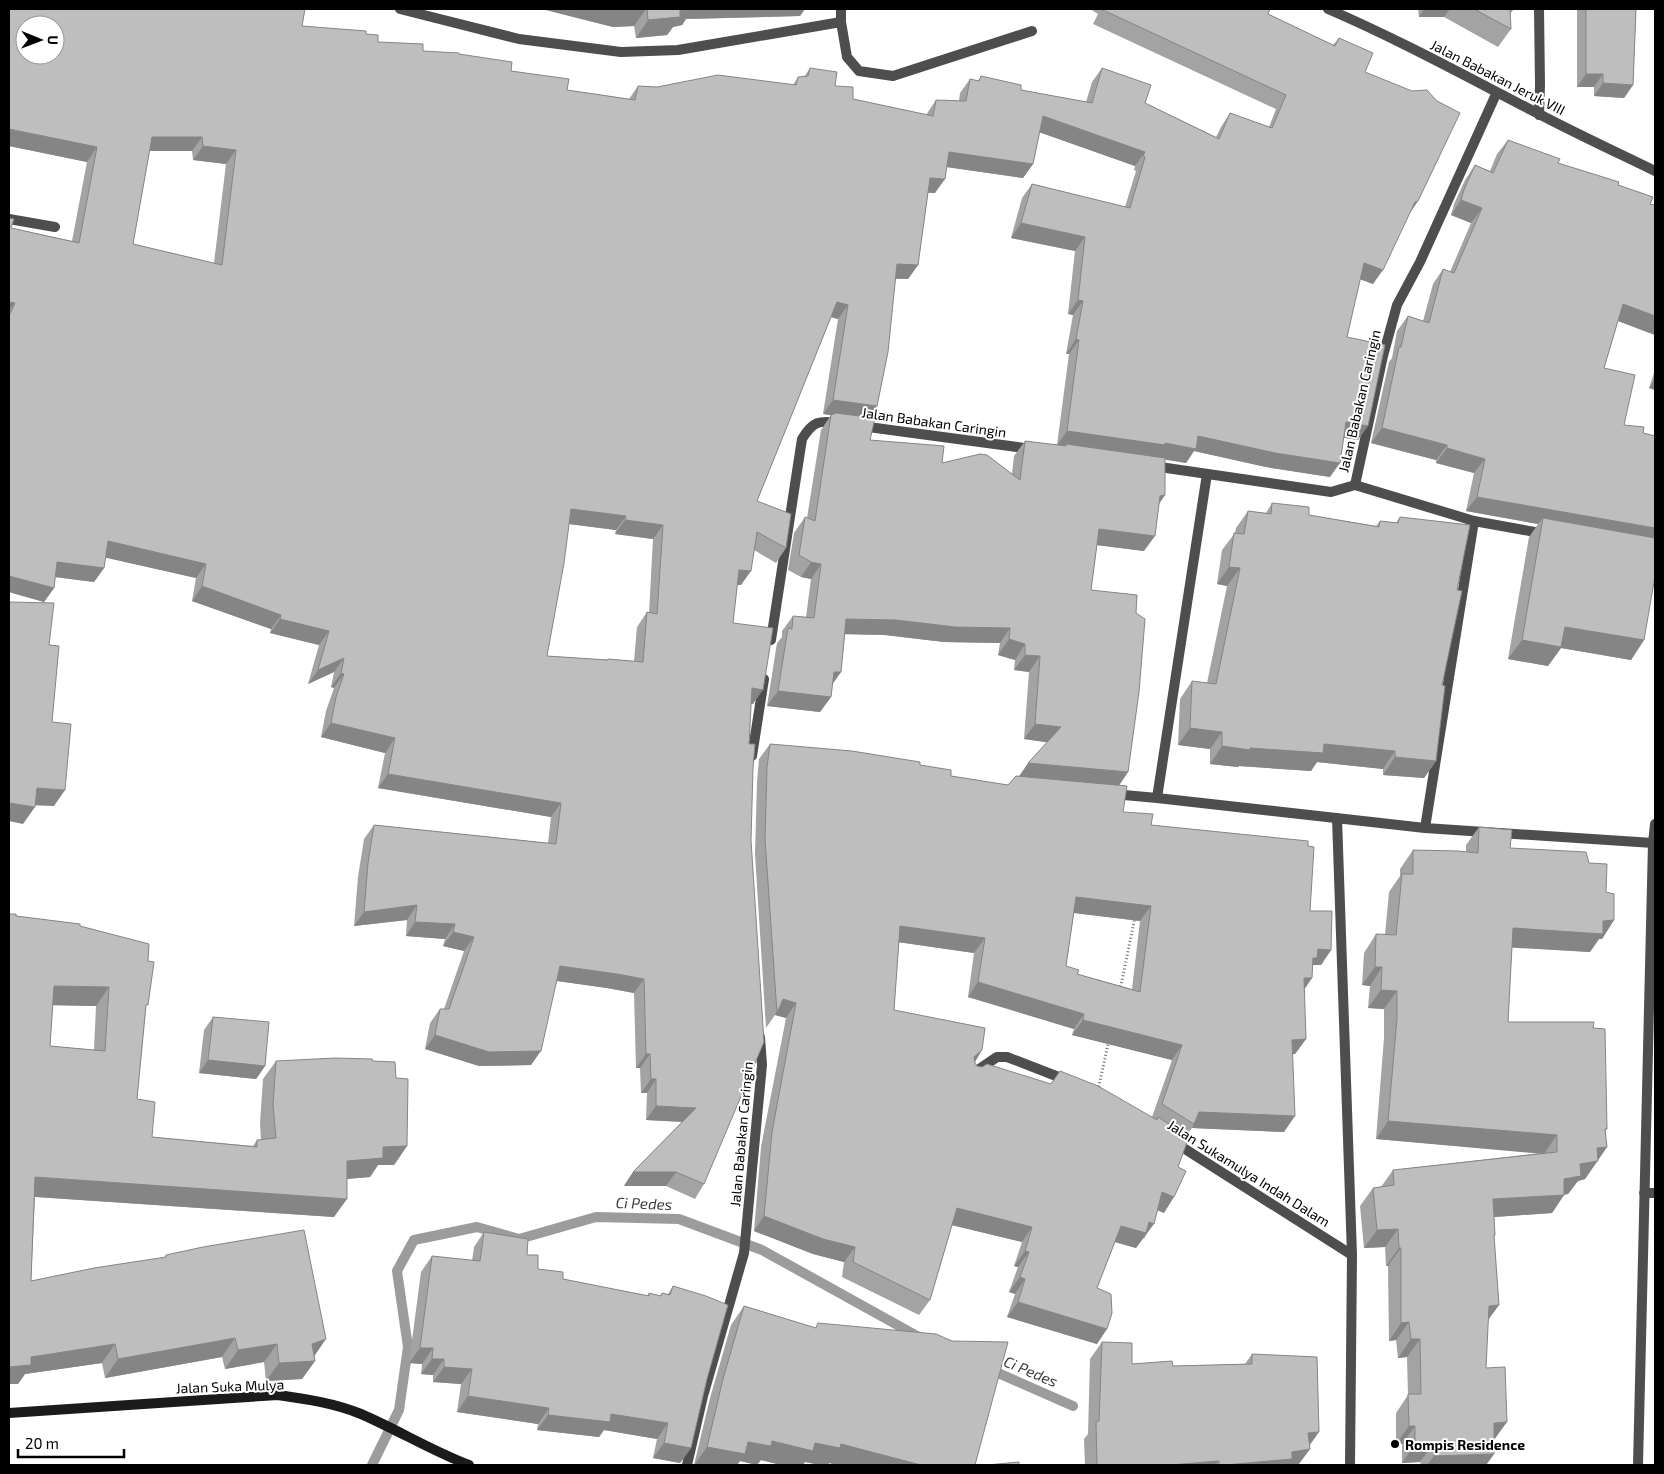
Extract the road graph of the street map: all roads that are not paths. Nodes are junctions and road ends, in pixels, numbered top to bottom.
1 (400, 9) edge
2 (841, 9) edge
3 (1328, 9) edge
4 (1538, 9) edge
5 (841, 22) junction
6 (1032, 31) dead end
7 (1497, 92) junction
8 (1539, 115) junction
9 (1655, 171) edge
10 (9, 219) edge
11 (55, 227) dead end
12 (1046, 451) edge
13 (1143, 464) edge
14 (1207, 474) junction
15 (1355, 485) junction
16 (1474, 521) junction
17 (1557, 536) edge
18 (768, 654) edge
19 (765, 673) edge
20 (752, 766) edge
21 (1101, 793) edge
22 (1157, 798) junction
23 (1337, 818) junction
24 (1655, 824) edge
25 (1425, 828) junction
26 (1653, 843) junction
27 (759, 1026) edge
28 (970, 1075) edge
29 (1098, 1093) edge
30 (1163, 1135) edge
31 (1644, 1193) junction
32 (1655, 1193) edge
33 (1352, 1255) junction
34 (9, 1413) edge
35 (469, 1465) edge
36 (687, 1465) edge
37 (1350, 1465) edge
38 (1638, 1465) edge

1 - 5 street
2 - 5 street
3 - 7 street, Jalan Babakan Jeruk VIII
4 - 8 street
5 - 6 street
7 - 8 street, Jalan Babakan Jeruk VIII
7 - 15 street, Jalan Babakan Caringin
8 - 9 street, Jalan Babakan Jeruk VIII
10 - 11 street
12 - 18 street, Jalan Babakan Caringin
13 - 14 street, Jalan Babakan Caringin
14 - 15 street, Jalan Babakan Caringin
14 - 22 street
15 - 16 street
16 - 17 street
16 - 25 street
19 - 20 street
21 - 22 street
22 - 23 street
23 - 25 street
23 - 33 street
24 - 26 street
25 - 26 street
26 - 31 street
27 - 36 street, Jalan Babakan Caringin
28 - 29 street
30 - 33 street, Jalan Sukamulya Indah Dalam
31 - 32 street
31 - 38 street
33 - 37 street
34 - 35 street, Jalan Suka Mulya

